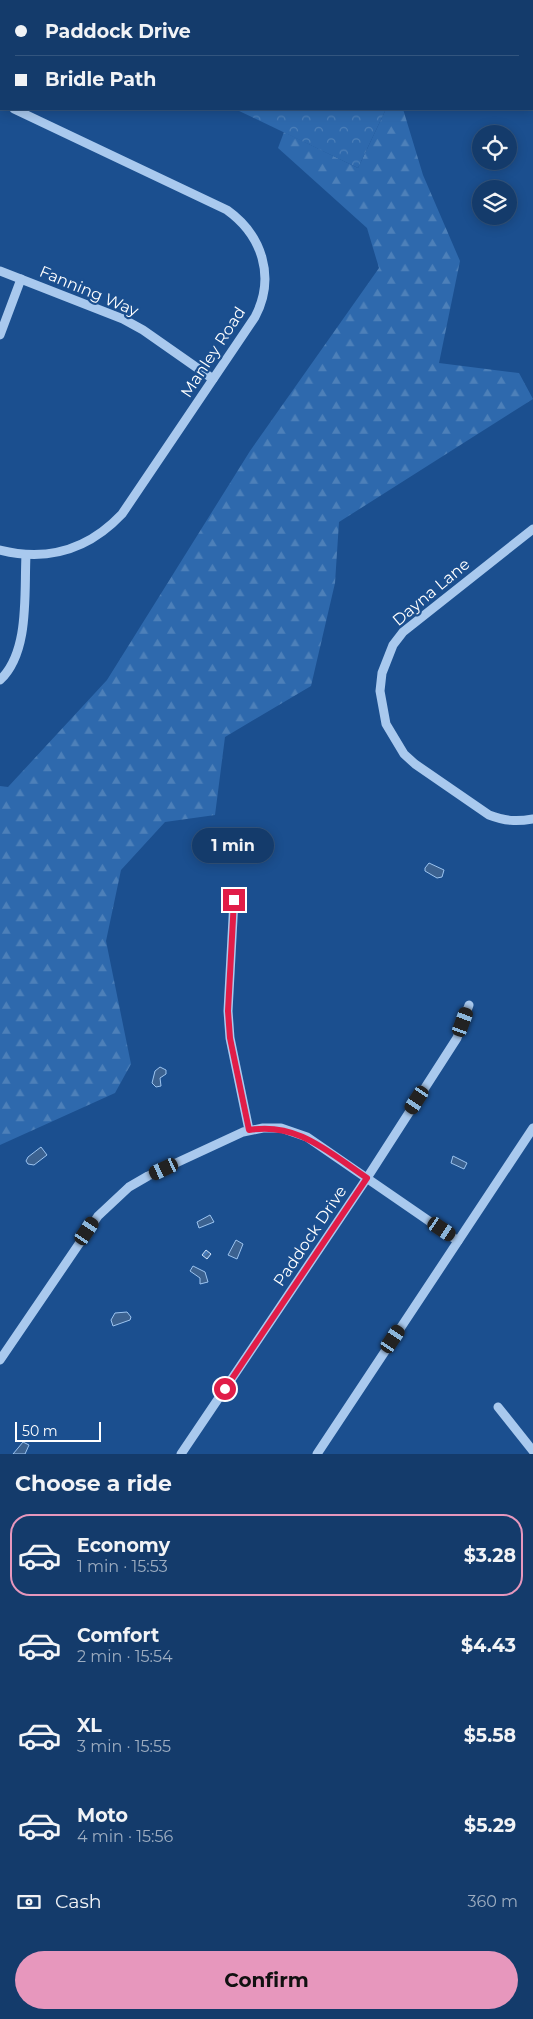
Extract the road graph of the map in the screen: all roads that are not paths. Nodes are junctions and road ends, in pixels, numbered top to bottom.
1 (16, 110) edge
2 (0, 271) edge
3 (21, 279) junction
4 (0, 335) edge
5 (213, 379) junction
6 (533, 529) edge
7 (0, 550) edge
8 (26, 555) junction
9 (0, 680) edge
10 (533, 819) edge
11 (234, 900) dead end
12 (469, 1005) dead end
13 (533, 1128) edge
14 (249, 1130) junction
15 (367, 1178) junction
16 (458, 1241) junction
17 (0, 1360) edge
18 (498, 1407) dead end
19 (533, 1451) edge
20 (181, 1454) edge
21 (317, 1454) edge

1 - 5 street, Manley Road
2 - 3 street, Fanning Way
3 - 4 street
3 - 5 street, Fanning Way
5 - 8 street, Manley Road
6 - 10 street, Dayna Lane
7 - 8 street, Manley Road
8 - 9 street
11 - 14 street
12 - 15 street, Paddock Drive
13 - 16 street
14 - 15 street
14 - 17 street
15 - 16 street
15 - 20 street, Paddock Drive
16 - 21 street
18 - 19 street

